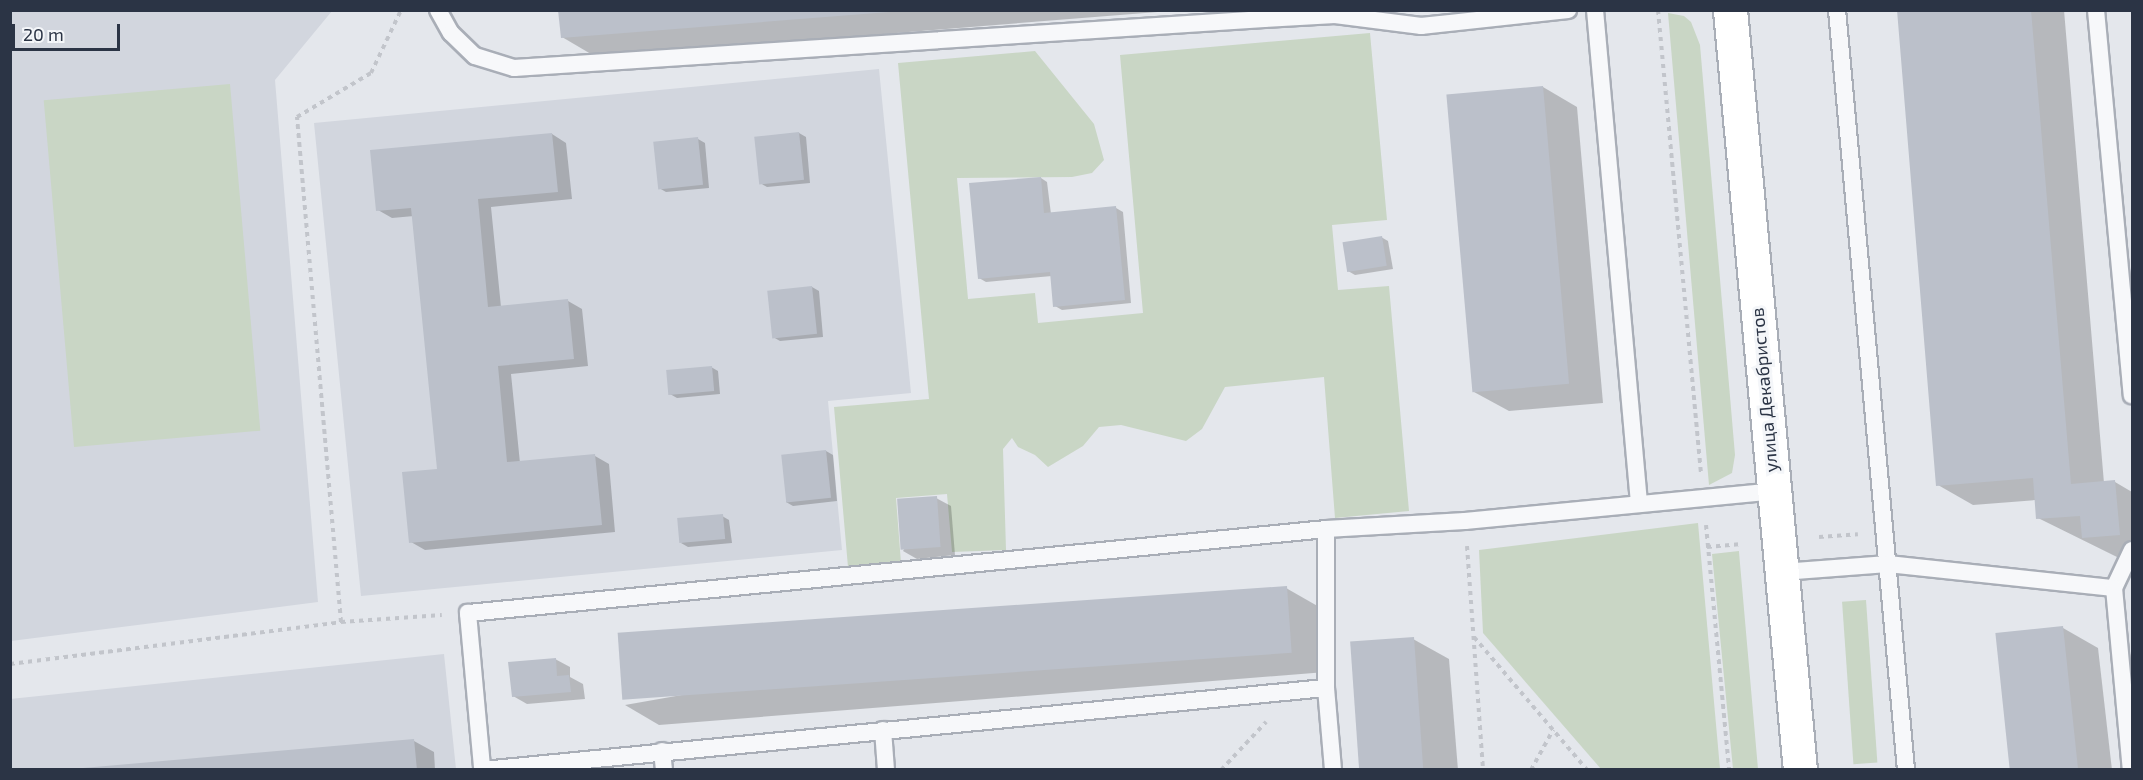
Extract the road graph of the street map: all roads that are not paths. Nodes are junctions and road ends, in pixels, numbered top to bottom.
1 (438, 10) edge
2 (1568, 10) edge
3 (1595, 10) edge
4 (1730, 10) edge
5 (1837, 10) edge
6 (2096, 10) edge
7 (2133, 395) edge
8 (1774, 491) junction
9 (1639, 503) junction
10 (1326, 529) junction
11 (2133, 550) edge
12 (1888, 564) junction
13 (1782, 572) junction
14 (2114, 588) junction
15 (1326, 688) junction
16 (883, 730) junction
17 (662, 751) junction
18 (482, 768) edge
19 (664, 770) edge
20 (886, 770) edge
21 (1333, 770) edge
22 (1800, 770) edge
23 (1906, 770) edge
24 (2131, 770) edge

1 - 2 lane
3 - 9 lane
4 - 8 main road, улица Декабристов
5 - 12 lane
6 - 7 lane
8 - 9 lane
8 - 13 main road, улица Декабристов
9 - 10 lane
10 - 15 lane
10 - 18 lane
11 - 14 lane
12 - 13 lane
12 - 14 lane
12 - 23 lane
13 - 22 main road, улица Декабристов
14 - 24 lane
15 - 16 lane
15 - 21 lane
16 - 17 lane
16 - 20 lane
17 - 18 lane
17 - 19 lane

